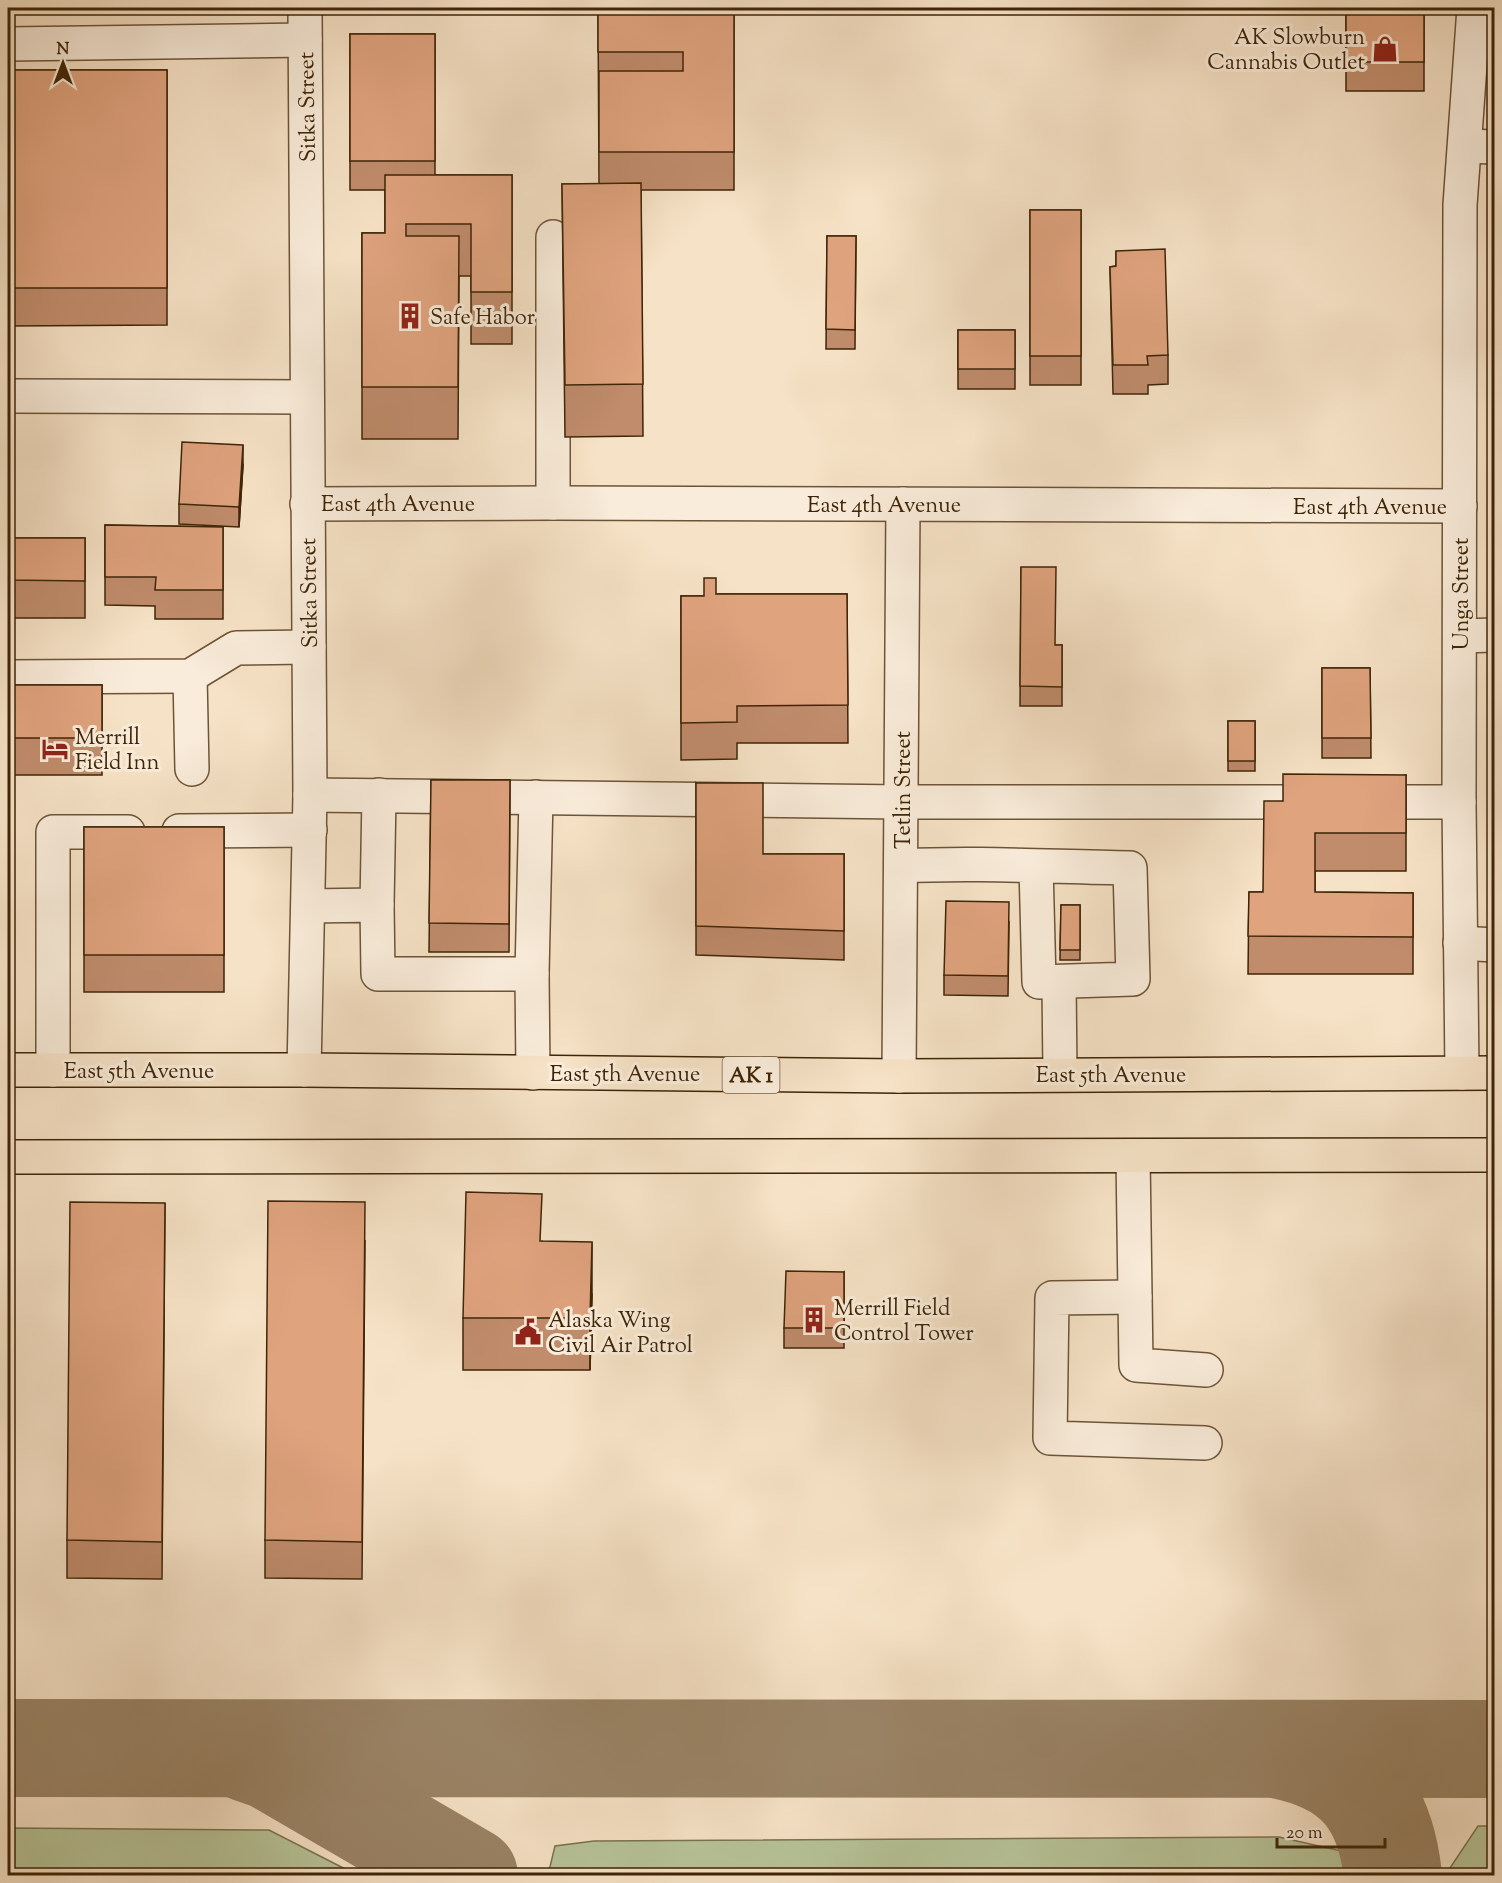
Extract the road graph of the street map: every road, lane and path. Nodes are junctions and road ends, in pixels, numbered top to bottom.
1 (305, 8) edge
2 (1474, 8) edge
3 (305, 40) junction
4 (8, 44) edge
5 (1480, 146) edge
6 (553, 237) dead end
7 (8, 396) edge
8 (307, 397) junction
9 (553, 503) junction
10 (307, 504) junction
11 (903, 504) junction
12 (1460, 506) junction
13 (1494, 635) edge
14 (1460, 636) junction
15 (309, 647) junction
16 (190, 676) junction
17 (8, 677) edge
18 (192, 769) dead end
19 (310, 795) junction
20 (380, 795) junction
21 (536, 797) junction
22 (902, 802) junction
23 (1459, 802) junction
24 (310, 830) junction
25 (901, 866) junction
26 (1035, 866) junction
27 (377, 905) junction
28 (308, 906) junction
29 (1460, 944) junction
30 (1494, 945) edge
31 (532, 974) junction
32 (1059, 982) junction
33 (8, 1070) edge
34 (53, 1070) junction
35 (303, 1070) junction
36 (534, 1073) junction
37 (1462, 1073) junction
38 (1494, 1073) edge
39 (1060, 1074) junction
40 (899, 1076) junction
41 (1494, 1155) edge
42 (1133, 1156) junction
43 (8, 1157) edge
44 (1135, 1297) junction
45 (1206, 1370) dead end
46 (1205, 1443) dead end

1 - 3 street, Sitka Street
2 - 5 street, Unga Street
3 - 4 street
3 - 8 street, Sitka Street
5 - 12 street, Unga Street
6 - 9 street
7 - 8 street
8 - 10 street, Sitka Street
9 - 10 street, East 4th Avenue
9 - 11 street, East 4th Avenue
10 - 15 street, Sitka Street
11 - 12 street, East 4th Avenue
11 - 22 street, Tetlin Street
12 - 14 street, Unga Street
13 - 14 street
14 - 23 street, Unga Street
15 - 16 street
15 - 19 street, Sitka Street
16 - 17 street
16 - 18 street
19 - 20 street
19 - 24 street, Sitka Street
20 - 21 street
20 - 27 street
21 - 22 street
21 - 31 street
22 - 23 street
22 - 25 street, Tetlin Street
23 - 29 street, Unga Street
24 - 28 street, Sitka Street
24 - 34 street
25 - 26 street
25 - 40 street, Tetlin Street
26 - 32 street
26 - 32 street
27 - 28 street
27 - 31 street
28 - 35 street, Sitka Street
29 - 30 street
29 - 37 street, Unga Street
31 - 36 street
32 - 39 street
33 - 34 highway, East 5th Avenue / AK 1
34 - 35 highway, East 5th Avenue / AK 1
35 - 36 highway, East 5th Avenue / AK 1
36 - 40 highway, East 5th Avenue / AK 1
37 - 38 highway, East 5th Avenue / AK 1
37 - 39 highway, East 5th Avenue / AK 1
39 - 40 highway, East 5th Avenue / AK 1
41 - 42 highway
42 - 43 highway
42 - 44 street
44 - 45 street
44 - 46 street

